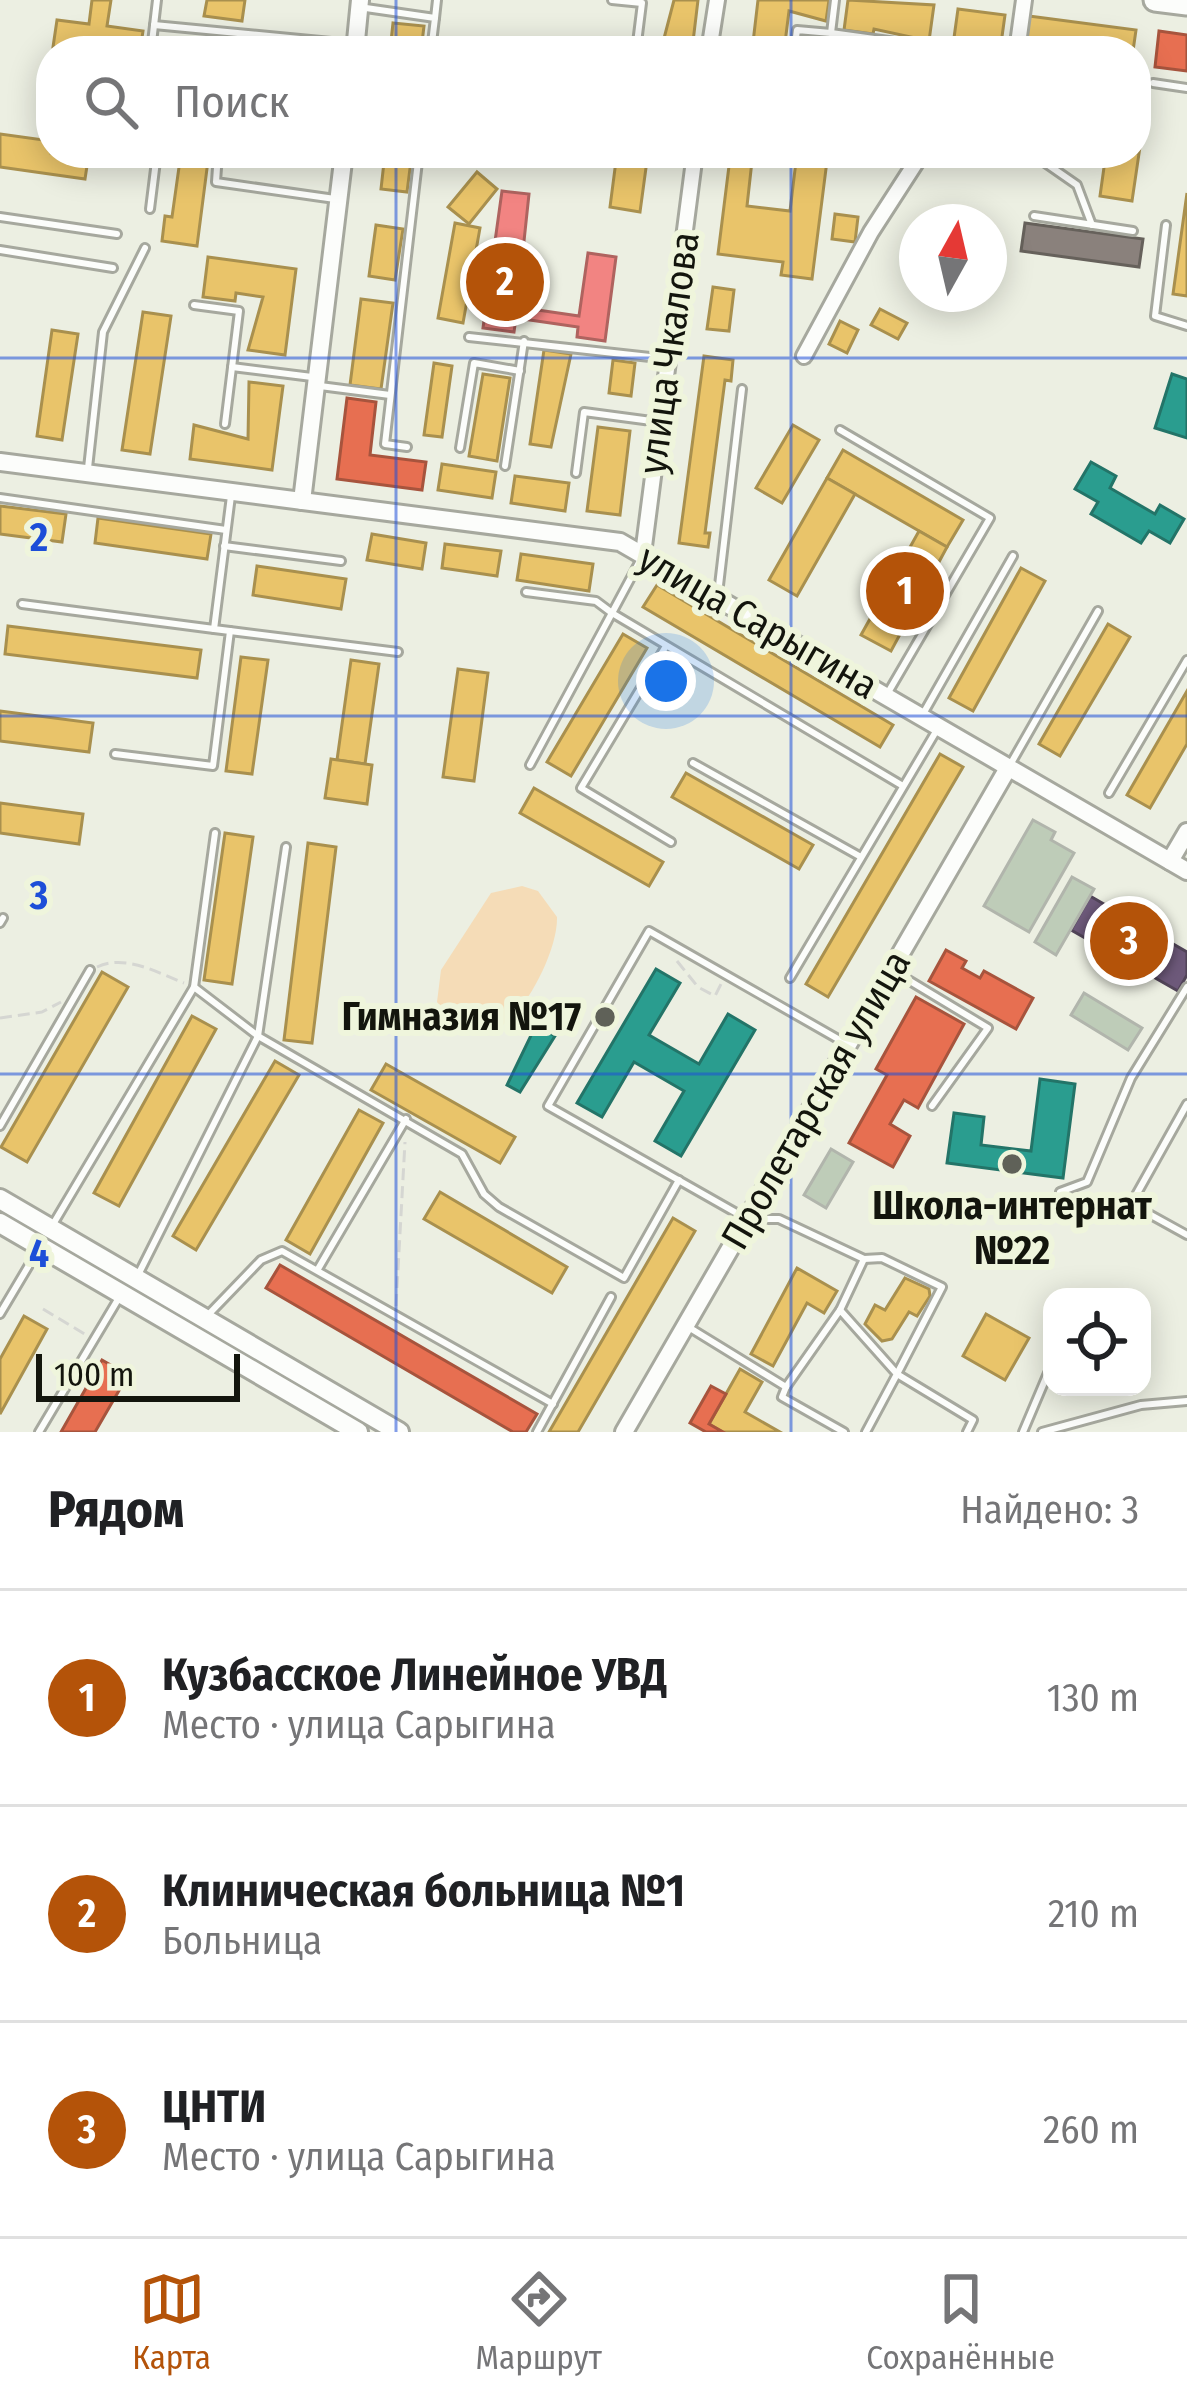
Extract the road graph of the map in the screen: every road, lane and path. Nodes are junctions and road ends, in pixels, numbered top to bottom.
1 (158, 0) edge
2 (437, 0) edge
3 (612, 0) edge
4 (717, 0) edge
5 (835, 0) edge
6 (1024, 0) edge
7 (1155, 0) edge
8 (360, 4) edge
9 (1187, 4) edge
10 (435, 18) junction
11 (154, 25) junction
12 (831, 33) junction
13 (153, 36) edge
14 (254, 36) edge
15 (356, 36) edge
16 (433, 36) edge
17 (638, 36) edge
18 (711, 36) edge
19 (795, 36) edge
20 (853, 36) edge
21 (1019, 36) edge
22 (1153, 83) dead end
23 (1187, 88) edge
24 (155, 168) edge
25 (217, 168) edge
26 (342, 168) edge
27 (417, 168) edge
28 (693, 168) edge
29 (912, 168) edge
30 (1053, 168) edge
31 (338, 200) junction
32 (150, 208) dead end
33 (1034, 216) dead end
34 (0, 217) edge
35 (1092, 225) junction
36 (1166, 225) dead end
37 (1133, 231) dead end
38 (117, 234) dead end
39 (145, 248) dead end
40 (0, 250) edge
41 (112, 268) dead end
42 (194, 305) dead end
43 (1187, 326) edge
44 (469, 337) dead end
45 (524, 341) junction
46 (804, 356) dead end
47 (668, 359) junction
48 (232, 367) junction
49 (520, 371) junction
50 (317, 382) junction
51 (742, 388) dead end
52 (390, 395) junction
53 (659, 422) junction
54 (225, 424) dead end
55 (840, 430) dead end
56 (406, 447) dead end
57 (460, 448) dead end
58 (0, 462) edge
59 (505, 466) dead end
60 (576, 473) dead end
61 (87, 474) junction
62 (231, 492) junction
63 (0, 498) edge
64 (302, 501) junction
65 (226, 530) junction
66 (224, 546) junction
67 (643, 554) junction
68 (1013, 556) dead end
69 (341, 561) dead end
70 (526, 592) dead end
71 (718, 598) junction
72 (22, 604) dead end
73 (1098, 611) dead end
74 (612, 614) junction
75 (214, 628) junction
76 (230, 631) junction
77 (666, 646) junction
78 (398, 652) dead end
79 (1187, 660) edge
80 (886, 697) junction
81 (921, 717) junction
82 (938, 727) junction
83 (116, 754) dead end
84 (693, 763) dead end
85 (530, 765) dead end
86 (1008, 768) junction
87 (903, 786) junction
88 (1109, 793) dead end
89 (1187, 832) edge
90 (215, 833) dead end
91 (671, 842) dead end
92 (286, 847) dead end
93 (861, 857) junction
94 (1170, 861) junction
95 (1187, 871) edge
96 (672, 955) dead end
97 (89, 970) joint
98 (892, 970) junction
99 (726, 975) junction
100 (790, 978) dead end
101 (194, 987) junction
102 (1187, 987) edge
103 (76, 993) junction
104 (0, 1018) edge
105 (258, 1036) junction
106 (848, 1045) junction
107 (1187, 1104) edge
108 (932, 1106) dead end
109 (406, 1119) junction
110 (0, 1126) edge
111 (680, 1180) junction
112 (1060, 1192) dead end
113 (0, 1199) edge
114 (747, 1219) junction
115 (0, 1223) edge
116 (51, 1229) junction
117 (1187, 1235) edge
118 (40, 1247) junction
119 (864, 1259) junction
120 (318, 1269) junction
121 (136, 1278) junction
122 (121, 1294) junction
123 (610, 1297) dead end
124 (44, 1310) dead end
125 (840, 1310) junction
126 (396, 1313) junction
127 (0, 1314) edge
128 (205, 1317) junction
129 (686, 1325) junction
130 (94, 1340) junction
131 (897, 1374) junction
132 (1043, 1385) edge
133 (786, 1388) junction
134 (1187, 1402) edge
135 (553, 1404) junction
136 (974, 1420) junction
137 (632, 1429) edge
138 (39, 1432) edge
139 (358, 1432) edge
140 (399, 1432) edge
141 (537, 1432) edge
142 (844, 1432) edge
143 (866, 1432) edge
144 (967, 1432) edge
145 (984, 1432) edge
146 (1023, 1432) edge
147 (1042, 1432) edge

1 - 11 lane
2 - 10 lane
3 - 17 lane
4 - 18 street
5 - 12 lane
6 - 21 street
7 - 9 main road
8 - 10 lane
8 - 15 street
10 - 16 lane
11 - 13 lane
11 - 14 lane
12 - 19 lane
12 - 20 lane
22 - 23 lane
24 - 32 lane
25 - 31 lane
26 - 31 street
27 - 52 lane
28 - 47 street, улица Чкалова
29 - 46 street
30 - 35 lane
31 - 50 street
33 - 35 lane
34 - 38 lane
35 - 37 lane
36 - 43 lane
39 - 61 lane
40 - 41 lane
42 - 48 lane
44 - 45 lane
45 - 47 lane
45 - 49 lane
47 - 53 street, улица Чкалова
48 - 50 lane
48 - 54 lane
49 - 57 lane
49 - 59 lane
50 - 52 lane
50 - 64 street
51 - 71 lane
52 - 56 lane
53 - 60 lane
53 - 67 street, улица Чкалова
55 - 80 lane
58 - 61 street, улица Сарыгина
61 - 62 street, улица Сарыгина
62 - 64 street, улица Сарыгина
62 - 65 lane
63 - 65 lane
64 - 67 street, улица Сарыгина
65 - 66 lane
66 - 69 lane
66 - 75 lane
67 - 71 street, улица Сарыгина
67 - 74 lane
68 - 81 lane
70 - 74 lane
71 - 80 street, улица Сарыгина
72 - 75 lane
73 - 86 lane
74 - 77 lane
74 - 85 lane
75 - 76 lane
76 - 78 lane
76 - 83 lane
77 - 87 lane
77 - 91 lane
79 - 88 lane
80 - 81 street, улица Сарыгина
81 - 82 street, улица Сарыгина
82 - 86 street, улица Сарыгина
82 - 87 lane
84 - 93 lane
86 - 94 street, улица Сарыгина
86 - 98 street, Пролетарская улица
87 - 93 lane
89 - 94 street
90 - 101 lane
92 - 105 lane
93 - 100 lane
94 - 95 street, улица Сарыгина
96 - 99 path
97 - 101 path
97 - 103 lane
98 - 106 street, Пролетарская улица
98 - 108 lane
99 - 106 lane
99 - 111 lane
101 - 105 lane
101 - 116 lane
102 - 112 lane
103 - 104 path
103 - 110 lane
105 - 109 lane
105 - 121 lane
106 - 114 street, Пролетарская улица
107 - 117 lane
109 - 111 lane
109 - 120 lane
109 - 126 path
111 - 114 lane
113 - 116 main road
114 - 119 lane
114 - 129 street, Пролетарская улица
115 - 118 main road
116 - 121 main road
118 - 122 main road
118 - 127 lane
119 - 125 lane
119 - 131 lane
120 - 126 lane
120 - 128 lane
121 - 128 main road
122 - 130 lane
122 - 139 main road
123 - 135 lane
124 - 130 path
125 - 131 lane
125 - 133 lane
126 - 135 lane
128 - 140 main road
129 - 133 lane
129 - 137 street, Пролетарская улица
130 - 138 lane
131 - 136 lane
131 - 143 lane
132 - 146 lane
133 - 142 lane
134 - 147 lane
135 - 141 lane
136 - 144 lane
136 - 145 lane

